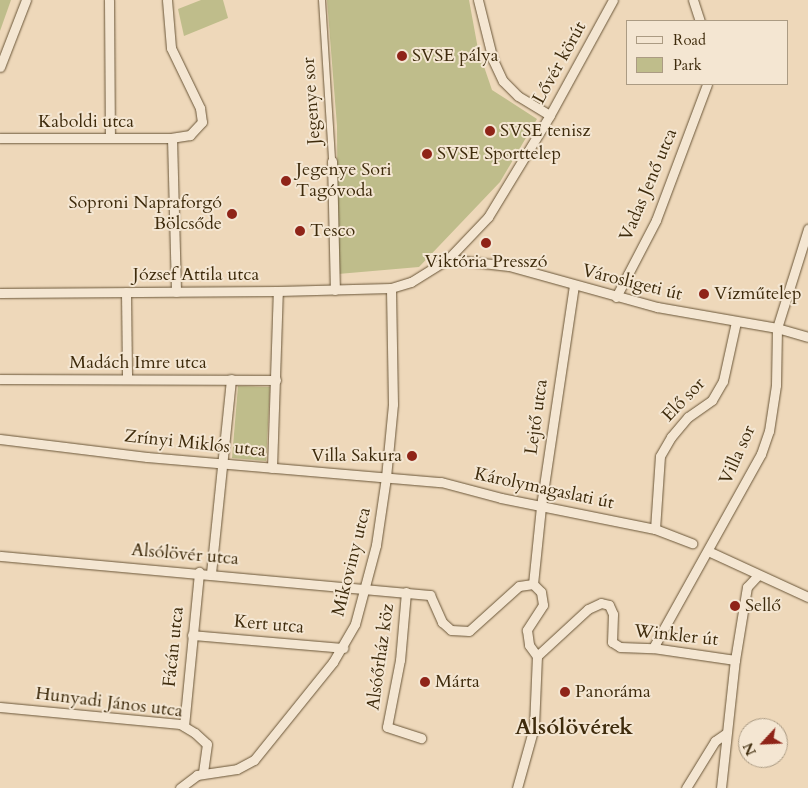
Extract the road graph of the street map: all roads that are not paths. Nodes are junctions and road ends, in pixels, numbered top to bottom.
1 (26, 0) edge
2 (109, 0) edge
3 (167, 0) edge
4 (322, 0) edge
5 (478, 0) edge
6 (613, 0) edge
7 (693, 0) edge
8 (700, 20) edge
9 (0, 67) edge
10 (706, 85) edge
11 (550, 115) junction
12 (0, 138) edge
13 (110, 138) junction
14 (172, 138) junction
15 (332, 161) joint
16 (808, 229) edge
17 (448, 259) junction
18 (574, 286) junction
19 (391, 288) junction
20 (335, 290) junction
21 (278, 291) junction
22 (0, 292) edge
23 (126, 292) junction
24 (176, 292) junction
25 (616, 297) junction
26 (736, 322) junction
27 (778, 328) junction
28 (808, 337) edge
29 (0, 378) edge
30 (127, 379) junction
31 (231, 379) junction
32 (276, 380) junction
33 (0, 439) edge
34 (222, 463) junction
35 (272, 468) junction
36 (386, 476) junction
37 (541, 506) junction
38 (655, 528) junction
39 (692, 543) dead end
40 (708, 551) junction
41 (0, 556) edge
42 (199, 572) junction
43 (211, 573) junction
44 (758, 575) junction
45 (533, 584) junction
46 (366, 588) junction
47 (406, 592) junction
48 (808, 597) edge
49 (192, 635) junction
50 (343, 648) junction
51 (653, 648) junction
52 (537, 656) junction
53 (735, 660) junction
54 (0, 707) edge
55 (184, 726) junction
56 (725, 734) junction
57 (421, 738) dead end
58 (203, 773) junction
59 (180, 788) edge
60 (517, 788) edge
61 (686, 788) edge
62 (721, 788) edge

1 - 9 street
2 - 13 street
3 - 14 street, Kaboldi utca
4 - 15 street, Jegenye sor
5 - 11 street
6 - 11 street, Lővér körút
7 - 8 street
10 - 25 street, Vadas Jenő utca
11 - 17 street, Lővér körút
12 - 13 street, Kaboldi utca
13 - 14 street, Kaboldi utca
14 - 24 street
15 - 20 street, Jegenye sor
16 - 27 street, Villa sor
17 - 18 street, Városligeti út
17 - 19 street, Lővér körút
18 - 25 street, Városligeti út
18 - 37 street, Lejtő utca
19 - 20 street, József Attila utca
19 - 36 street, Mikoviny utca
20 - 21 street, József Attila utca
21 - 24 street, József Attila utca
21 - 32 street
22 - 23 street, József Attila utca
23 - 24 street, József Attila utca
23 - 30 street
25 - 26 street, Városligeti út
26 - 27 street, Városligeti út
26 - 38 street, Elő sor
27 - 28 street, Városligeti út
27 - 40 street, Villa sor
29 - 30 street, Madách Imre utca
30 - 31 street, Madách Imre utca
31 - 32 street, Madách Imre utca
31 - 34 street
32 - 35 street
33 - 34 street, Zrínyi Miklós utca
34 - 35 street, Zrínyi Miklós utca
34 - 43 street
35 - 36 street, Zrínyi Miklós utca
36 - 37 street, Károlymagaslati út
36 - 46 street, Mikoviny utca
37 - 38 street, Károlymagaslati út
37 - 45 street, Lejtő utca
38 - 39 street, Károlymagaslati út
40 - 44 street
40 - 51 street, Villa sor
41 - 42 street, Alsólövér utca
42 - 43 street, Alsólövér utca
42 - 49 street, Fácán utca
43 - 46 street, Alsólövér utca
44 - 48 street
44 - 53 street
45 - 47 street
45 - 52 street
46 - 47 street
46 - 50 street, Mikoviny utca
47 - 57 street, Alsóőrház köz
49 - 50 street, Kert utca
49 - 55 street, Fácán utca
50 - 58 street, Mikoviny utca
51 - 52 street, Winkler út
51 - 53 street, Winkler út
52 - 60 street
53 - 56 street
54 - 55 street, Hunyadi János utca
55 - 58 street, Hunyadi János utca
56 - 61 street
56 - 62 street
58 - 59 street, Mikoviny utca

